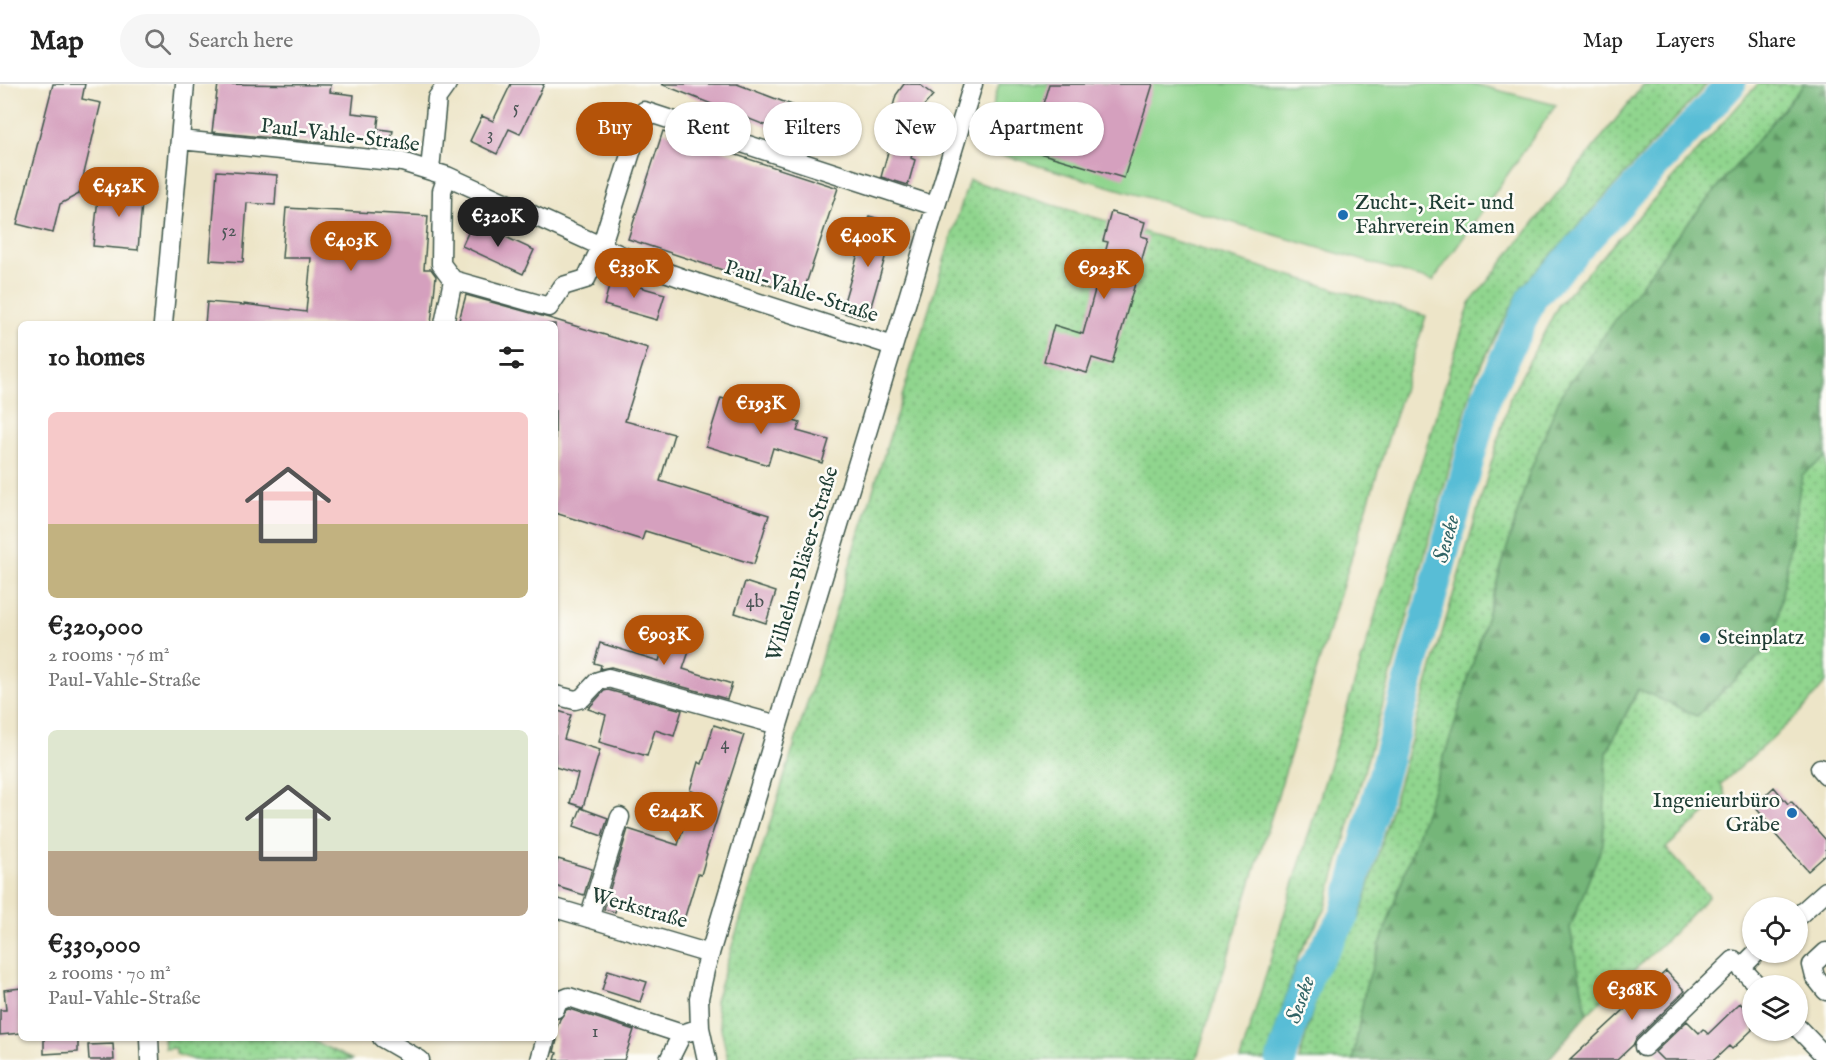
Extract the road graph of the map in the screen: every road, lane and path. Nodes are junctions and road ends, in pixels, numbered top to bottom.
1 (185, 84) edge
2 (447, 84) edge
3 (973, 84) edge
4 (180, 140) junction
5 (439, 173) junction
6 (935, 206) junction
7 (601, 247) junction
8 (453, 280) junction
9 (163, 321) edge
10 (445, 321) edge
11 (893, 346) junction
12 (558, 696) edge
13 (777, 725) junction
14 (620, 817) dead end
15 (1826, 891) edge
16 (1808, 907) edge
17 (558, 909) edge
18 (589, 918) junction
19 (1826, 952) edge
20 (710, 954) junction
21 (1746, 963) edge
22 (1741, 968) junction
23 (1748, 975) edge
24 (1826, 991) edge
25 (558, 1002) edge
26 (691, 1031) junction
27 (1808, 1038) edge
28 (149, 1041) edge
29 (387, 1041) edge
30 (545, 1041) edge
31 (1644, 1047) dead end
32 (150, 1060) edge
33 (420, 1060) edge
34 (540, 1060) edge
35 (669, 1060) edge
36 (707, 1060) edge
37 (1824, 1060) edge

1 - 4 street
2 - 5 street
3 - 6 street, Wilhelm-Bläser-Straße
4 - 5 street, Paul-Vahle-Straße
4 - 9 street
5 - 7 street, Paul-Vahle-Straße
5 - 8 street
6 - 7 street
6 - 11 street, Wilhelm-Bläser-Straße
7 - 8 street
7 - 11 street, Paul-Vahle-Straße
8 - 10 street
11 - 13 street, Wilhelm-Bläser-Straße
12 - 13 street
13 - 20 street, Wilhelm-Bläser-Straße
14 - 18 street
15 - 16 street
17 - 18 street, Werkstraße
18 - 20 street, Werkstraße
19 - 24 street
20 - 26 street, Wilhelm-Bläser-Straße
21 - 22 street
22 - 23 street
22 - 31 street
25 - 26 street
26 - 35 street
26 - 36 street, Wilhelm-Bläser-Straße
27 - 37 street
28 - 32 street
29 - 33 street
30 - 34 street

